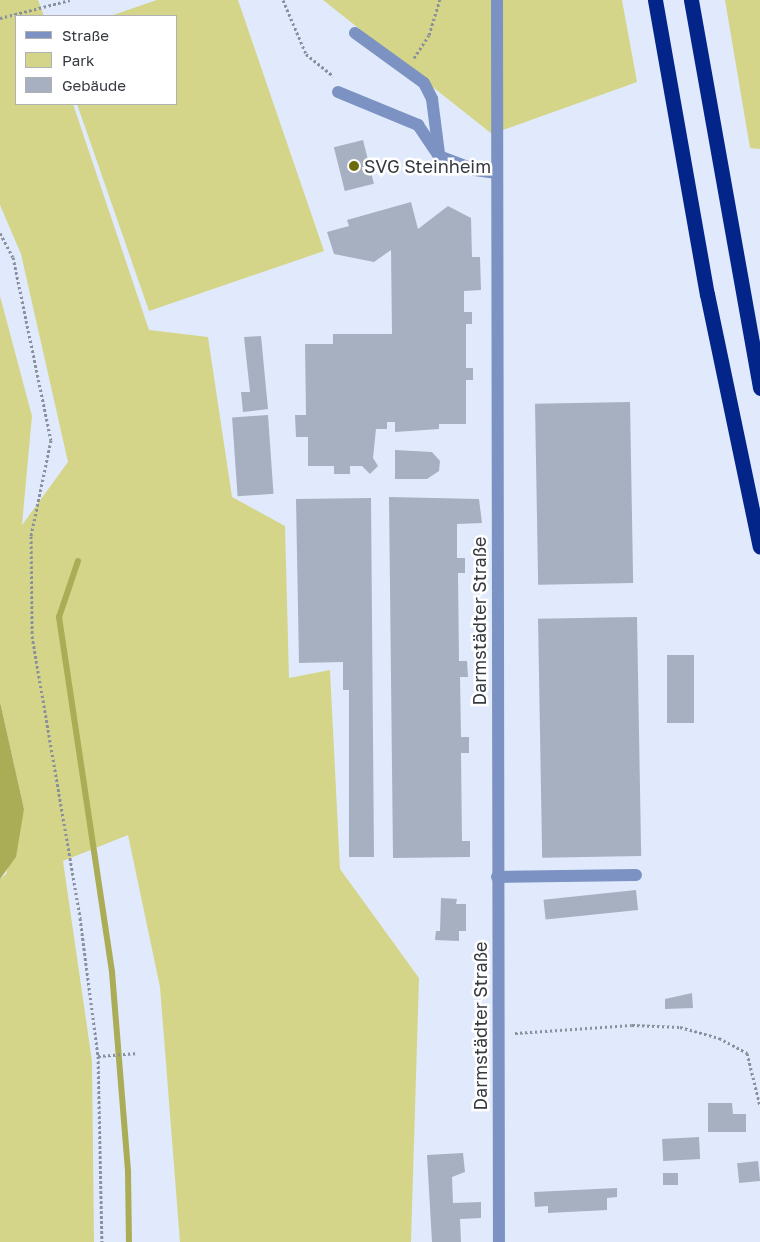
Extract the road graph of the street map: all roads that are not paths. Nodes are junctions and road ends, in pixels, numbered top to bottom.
1 (497, 0) edge
2 (655, 0) edge
3 (690, 0) edge
4 (356, 33) dead end
5 (338, 92) road end
6 (439, 156) junction
7 (497, 173) junction
8 (760, 388) edge
9 (760, 547) edge
10 (636, 875) dead end
11 (496, 877) junction
12 (499, 1242) edge

1 - 7 street, Darmstädter Straße
2 - 9 highway
3 - 8 highway
4 - 6 street
5 - 6 street
6 - 7 street
7 - 11 street, Darmstädter Straße
10 - 11 street
11 - 12 street, Darmstädter Straße

